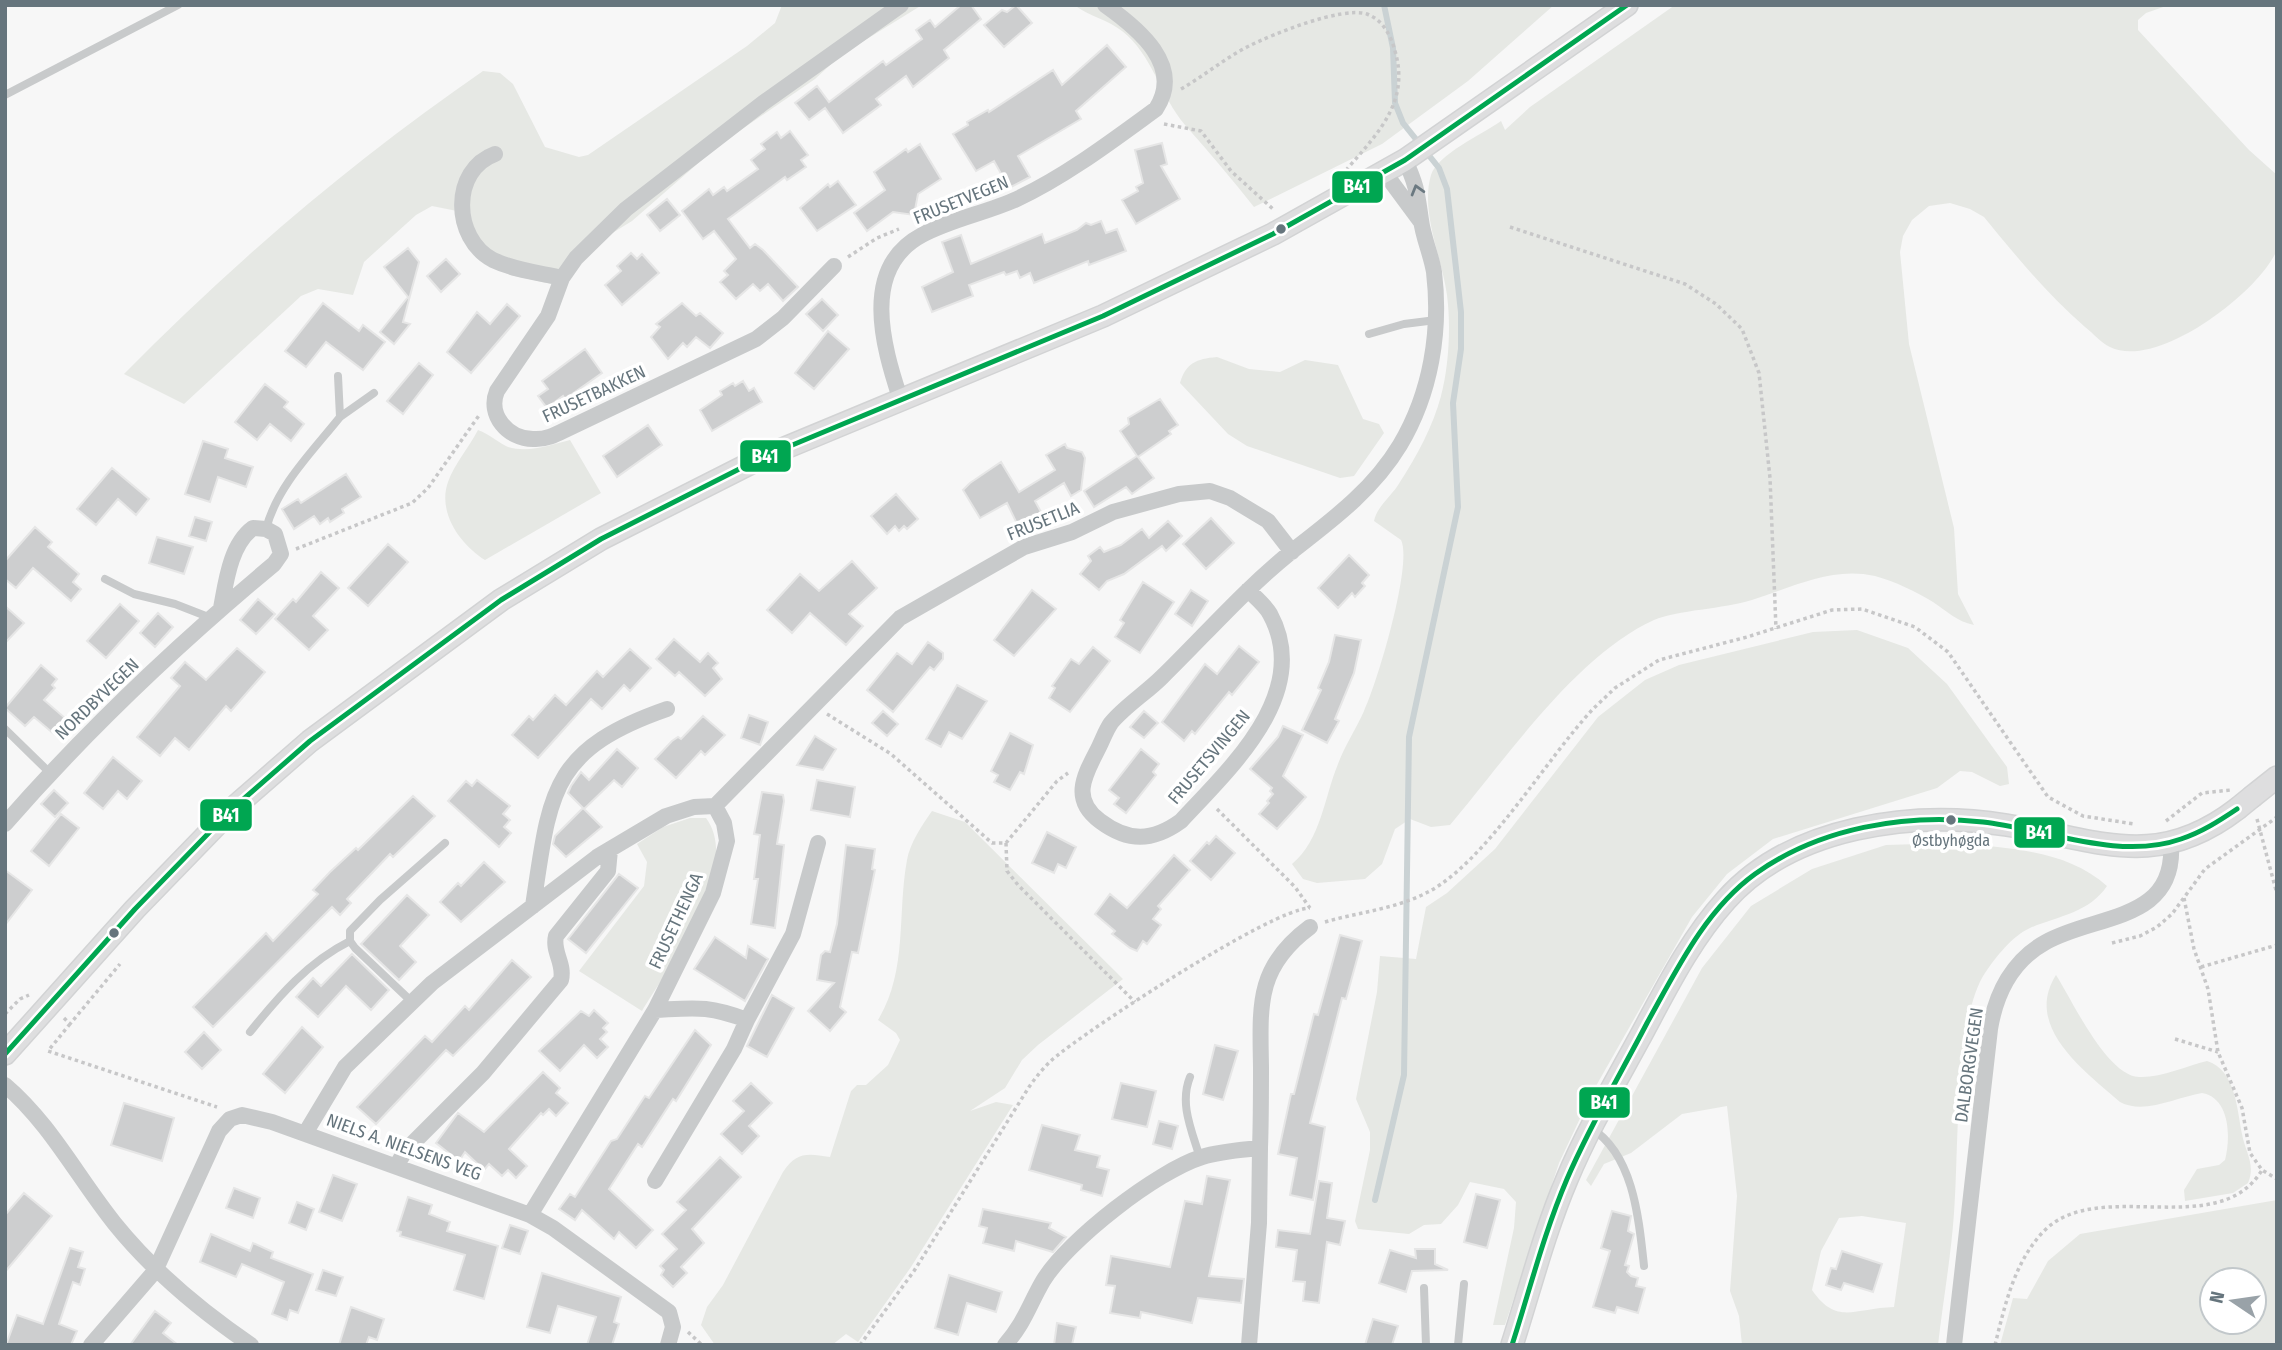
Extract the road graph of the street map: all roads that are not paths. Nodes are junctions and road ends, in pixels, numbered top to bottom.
1 (178, 5) edge
2 (901, 5) edge
3 (1105, 5) edge
4 (1627, 5) edge
5 (5, 94) edge
6 (495, 154) dead end
7 (1405, 160) junction
8 (1384, 172) junction
9 (1421, 222) junction
10 (834, 267) road end
11 (562, 278) junction
12 (1436, 320) junction
13 (1369, 334) dead end
14 (338, 376) dead end
15 (374, 393) dead end
16 (900, 398) junction
17 (340, 417) junction
18 (266, 529) junction
19 (1292, 552) junction
20 (105, 579) dead end
21 (1248, 590) junction
22 (216, 613) junction
23 (667, 709) dead end
24 (5, 729) edge
25 (50, 772) junction
26 (2277, 777) edge
27 (715, 806) junction
28 (5, 824) edge
29 (445, 843) dead end
30 (817, 843) dead end
31 (2171, 844) junction
32 (610, 850) junction
33 (533, 906) junction
34 (1316, 925) road end
35 (350, 941) junction
36 (411, 1002) junction
37 (655, 1010) junction
38 (747, 1020) junction
39 (250, 1032) dead end
40 (5, 1054) edge
41 (1190, 1077) dead end
42 (5, 1085) edge
43 (1591, 1128) junction
44 (306, 1132) junction
45 (1260, 1148) junction
46 (1200, 1158) junction
47 (397, 1165) junction
48 (655, 1181) dead end
49 (530, 1215) junction
50 (1644, 1266) dead end
51 (155, 1271) junction
52 (1464, 1284) dead end
53 (1424, 1288) dead end
54 (91, 1345) edge
55 (251, 1345) edge
56 (668, 1345) edge
57 (1005, 1345) edge
58 (1249, 1345) edge
59 (1426, 1345) edge
60 (1458, 1345) edge
61 (1512, 1345) edge
62 (1954, 1345) edge

1 - 5 lane
2 - 11 street
3 - 16 street, FRUSETVEGEN
4 - 7 main road
6 - 11 street
7 - 8 main road
9 -> 7 street
8 - 9 street
8 - 16 main road
9 - 12 street, FRUSETSVINGEN
10 - 11 street, FRUSETBAKKEN
12 - 13 lane
12 - 19 street, FRUSETSVINGEN
14 - 17 lane
15 - 17 lane
16 - 40 main road
17 - 18 lane
18 - 22 street
18 - 22 street, NORDBYVEGEN
19 - 21 street, FRUSETSVINGEN
19 - 27 street, FRUSETLIA
20 - 22 lane
21 - 21 street, FRUSETSVINGEN
22 - 25 street, NORDBYVEGEN
23 - 33 street
24 - 25 lane
25 - 28 street, NORDBYVEGEN
26 - 31 main road
27 - 32 street
27 - 37 street, FRUSETHENGA
29 - 35 lane
30 - 38 street
31 - 43 main road
31 - 62 street, DALBORGVEGEN
32 - 33 street
32 - 47 street
33 - 36 street
34 - 45 street
35 - 36 lane
35 - 39 lane
36 - 44 street
37 - 38 street
37 - 49 street, FRUSETHENGA
38 - 48 street
41 - 46 lane
42 - 51 street
43 - 50 lane
43 - 61 main road
44 - 47 street, NIELS A. NIELSENS VEG
44 - 51 street, NIELS A. NIELSENS VEG
45 - 46 street
45 - 58 street
46 - 57 street
47 - 49 street, NIELS A. NIELSENS VEG
49 - 56 street, NIELS A. NIELSENS VEG
51 - 54 street
51 - 55 street
52 - 60 lane
53 - 59 lane

